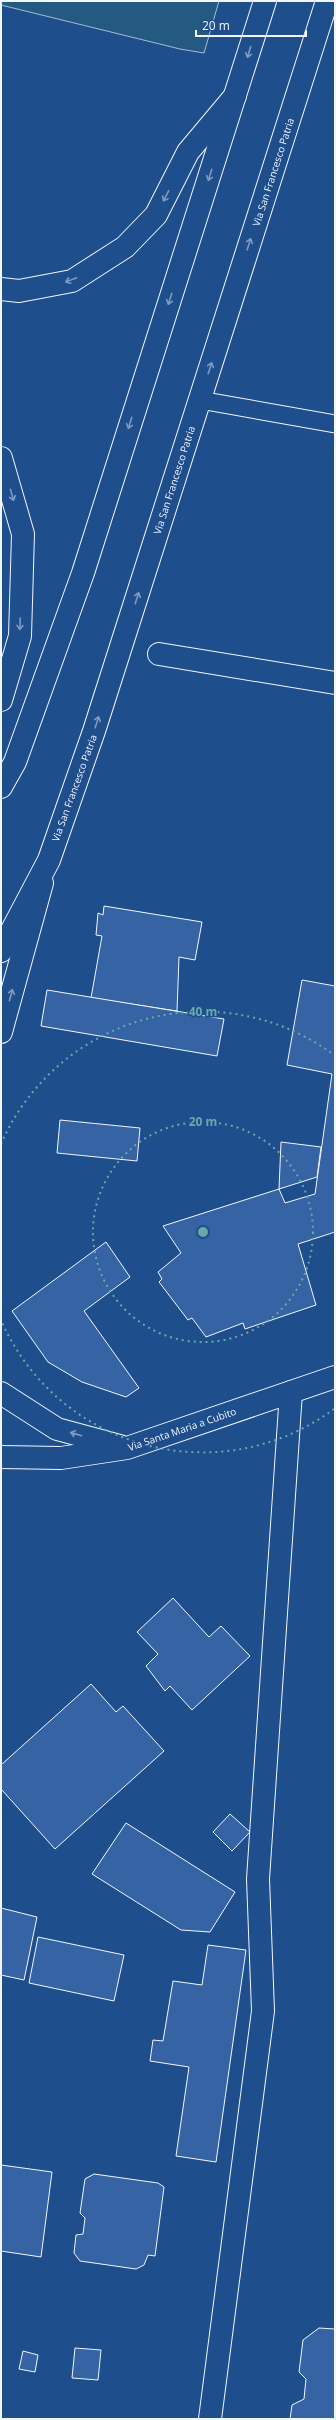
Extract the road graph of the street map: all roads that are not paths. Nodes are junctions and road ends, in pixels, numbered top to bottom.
1 (265, 1) edge
2 (327, 1) edge
3 (236, 95) junction
4 (1, 289) edge
5 (200, 400) junction
6 (335, 424) edge
7 (1, 458) edge
8 (159, 654) dead end
9 (335, 684) edge
10 (1, 700) edge
11 (1, 787) edge
12 (49, 860) junction
13 (1, 951) edge
14 (1, 1032) edge
15 (335, 1376) edge
16 (291, 1392) junction
17 (1, 1393) edge
18 (127, 1448) junction
19 (1, 1457) edge
20 (210, 2419) edge

1 -> 3 main road
5 -> 2 main road, Via San Francesco Patria
3 -> 4 main road
3 -> 11 main road
5 - 6 lane
12 -> 5 main road, Via San Francesco Patria
7 -> 10 main road
8 - 9 main road
12 - 13 main road, Via San Francesco Patria
14 -> 12 main road
15 - 16 main road, Via Santa Maria a Cubito
16 - 18 main road, Via Santa Maria a Cubito
16 - 20 main road
18 -> 17 main road
18 - 19 main road, Via Santa Maria a Cubito

